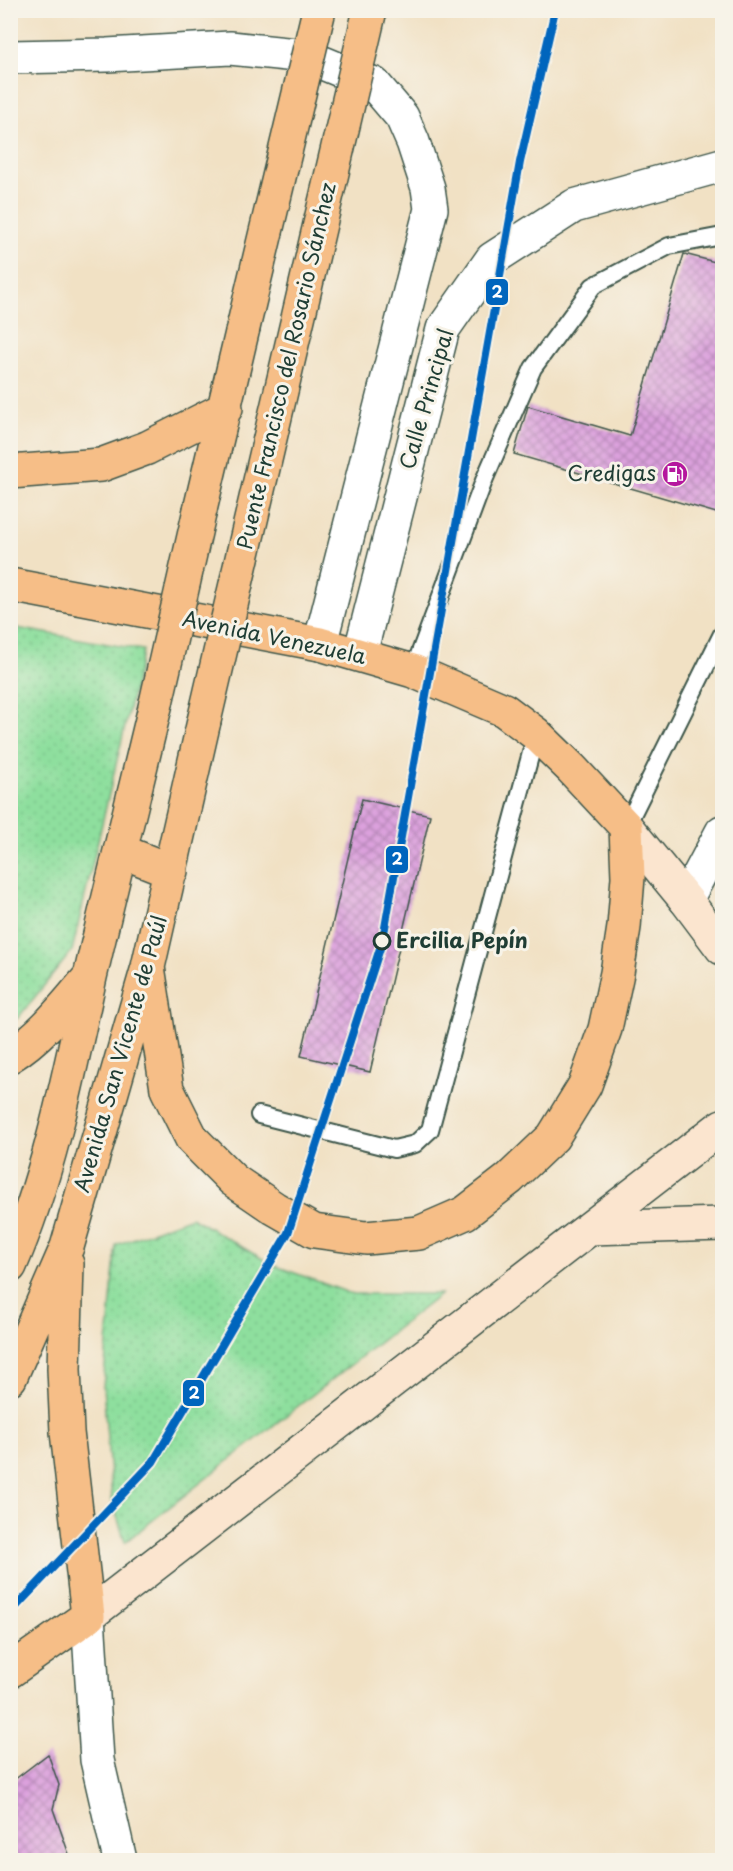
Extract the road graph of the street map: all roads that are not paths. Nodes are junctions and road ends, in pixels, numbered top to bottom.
1 (320, 10) edge
2 (370, 10) edge
3 (10, 57) edge
4 (723, 165) edge
5 (723, 236) edge
6 (226, 408) junction
7 (10, 472) edge
8 (10, 585) edge
9 (723, 634) edge
10 (320, 644) junction
11 (360, 654) junction
12 (413, 671) junction
13 (204, 721) joint
14 (536, 734) junction
15 (626, 827) junction
16 (723, 832) edge
17 (121, 851) junction
18 (171, 871) junction
19 (686, 900) junction
20 (723, 948) edge
21 (148, 967) junction
22 (91, 975) junction
23 (10, 1056) edge
24 (259, 1115) dead end
25 (723, 1126) edge
26 (723, 1224) edge
27 (590, 1228) junction
28 (67, 1247) junction
29 (10, 1266) edge
30 (10, 1378) edge
31 (88, 1616) junction
32 (10, 1671) edge
33 (120, 1860) edge

1 - 6 main road, bridge
2 - 13 main road, Puente Francisco del Rosario Sánchez, bridge
3 - 10 street
4 - 11 street, Calle Principal
5 - 12 lane
6 - 7 main road
6 - 17 main road, Avenida San Vicente de Paúl, bridge
8 - 10 main road, Avenida Venezuela
9 - 15 lane
10 - 11 main road, Avenida Venezuela
11 - 12 main road, Avenida Venezuela
12 - 14 main road, Avenida Venezuela
13 - 18 main road, Avenida San Vicente de Paúl
14 - 15 main road, Avenida Venezuela
14 - 24 lane
15 - 19 main road
15 - 21 main road
16 - 19 street
17 - 18 main road
17 - 22 main road, Avenida San Vicente de Paúl
18 - 21 main road, Avenida San Vicente de Paúl
19 - 20 main road
21 - 28 main road, Avenida San Vicente de Paúl
22 - 23 main road
22 - 29 main road, Avenida San Vicente de Paúl
25 - 27 main road
26 - 27 main road
27 - 31 main road
28 - 30 main road, Avenida San Vicente de Paúl
28 - 31 main road
31 - 32 main road
31 - 33 street

